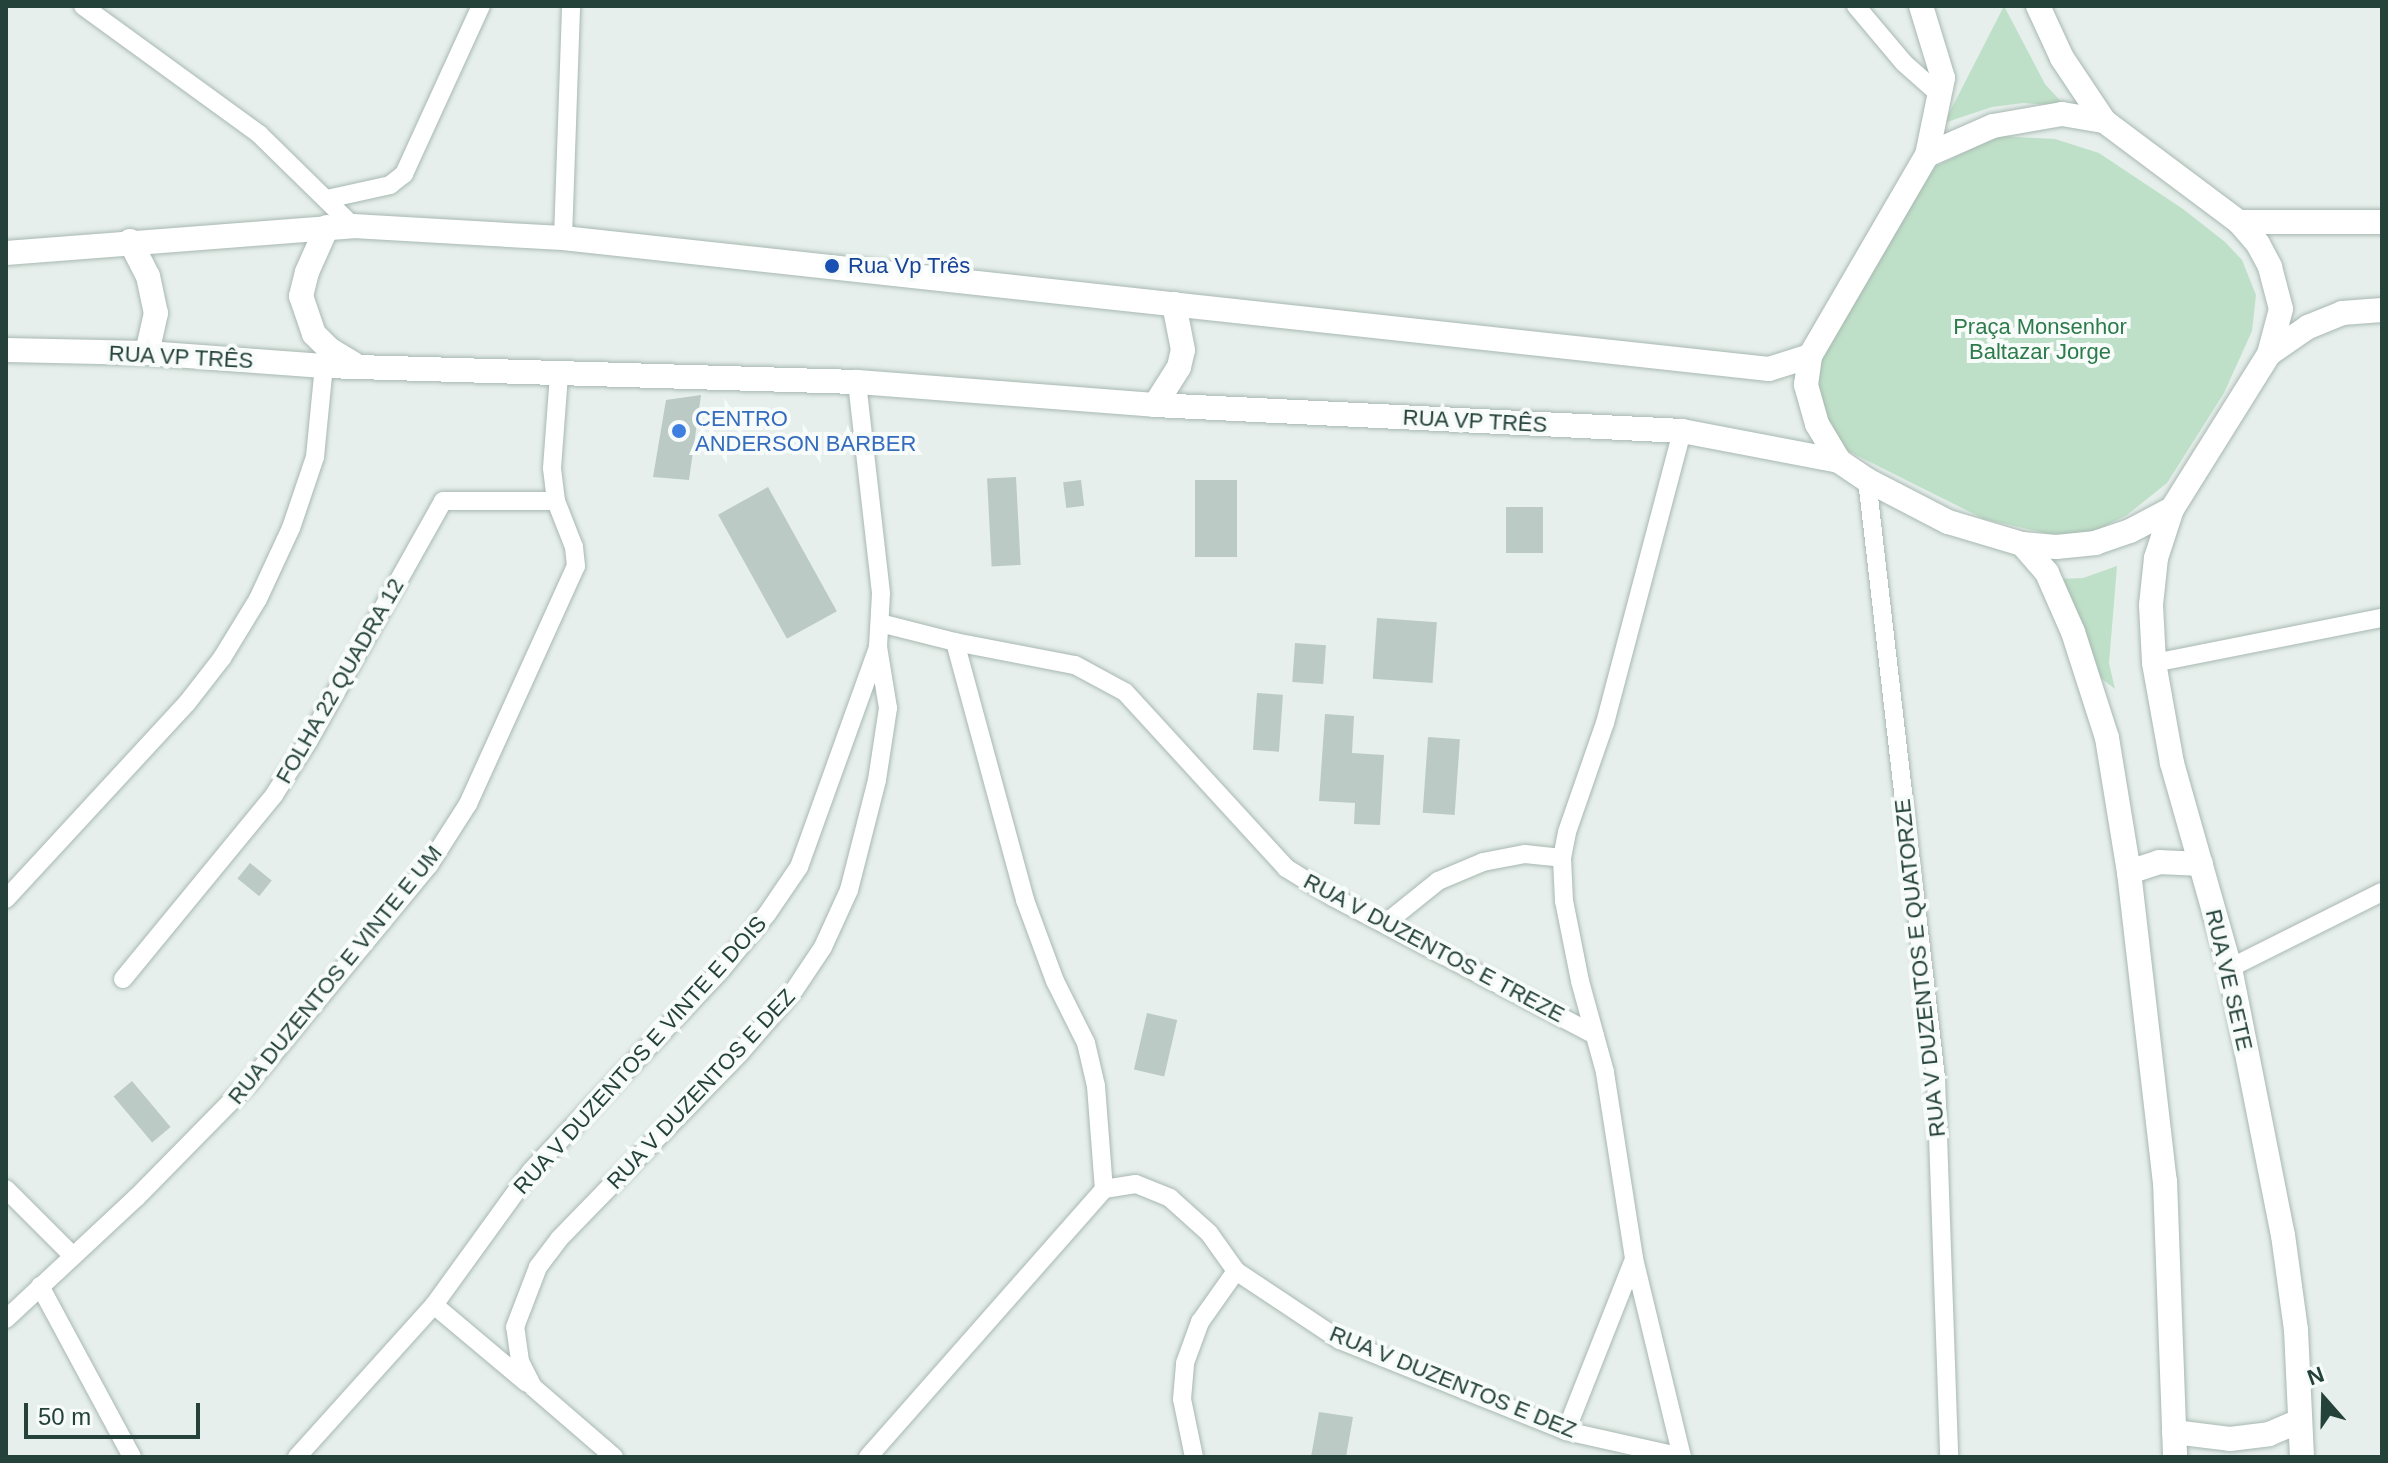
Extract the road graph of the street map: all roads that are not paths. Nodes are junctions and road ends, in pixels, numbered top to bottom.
1 (83, 6) edge
2 (481, 6) edge
3 (571, 6) edge
4 (1856, 6) edge
5 (1921, 6) edge
6 (2038, 6) edge
7 (1939, 94) junction
8 (2104, 121) junction
9 (1927, 155) junction
10 (327, 199) junction
11 (2239, 222) junction
12 (2382, 222) edge
13 (353, 226) junction
14 (327, 227) junction
15 (563, 238) junction
16 (130, 241) junction
17 (6, 253) edge
18 (1174, 304) junction
19 (2382, 310) edge
20 (6, 350) edge
21 (147, 353) junction
22 (2269, 354) junction
23 (1810, 356) junction
24 (324, 366) junction
25 (356, 366) junction
26 (559, 374) junction
27 (857, 382) junction
28 (1155, 405) junction
29 (1682, 431) junction
30 (1839, 461) junction
31 (1867, 480) junction
32 (556, 501) junction
33 (2172, 509) junction
34 (2022, 544) junction
35 (2382, 618) edge
36 (880, 623) junction
37 (955, 642) junction
38 (878, 647) junction
39 (2154, 663) junction
40 (1562, 858) junction
41 (2201, 864) junction
42 (2129, 872) junction
43 (2382, 892) edge
44 (6, 899) edge
45 (1386, 923) junction
46 (2230, 968) junction
47 (123, 979) dead end
48 (1595, 1035) junction
49 (6, 1189) edge
50 (1104, 1189) junction
51 (72, 1255) junction
52 (1634, 1258) junction
53 (1236, 1271) junction
54 (40, 1286) junction
55 (434, 1305) junction
56 (6, 1319) edge
57 (533, 1387) junction
58 (2299, 1421) junction
59 (1566, 1431) junction
60 (2174, 1432) junction
61 (132, 1457) edge
62 (297, 1457) edge
63 (614, 1457) edge
64 (868, 1457) edge
65 (1194, 1457) edge
66 (1682, 1457) edge
67 (1949, 1457) edge
68 (2175, 1457) edge
69 (2302, 1457) edge

1 - 10 street
2 - 10 street
3 - 15 street
4 - 7 street
5 - 7 main road
6 - 8 main road
7 - 9 main road
8 - 9 main road
8 - 11 main road
9 - 23 main road
10 - 13 street
11 - 12 main road
11 - 22 main road
13 - 14 main road
13 - 15 main road
14 - 16 main road
14 - 25 main road
15 - 18 main road
16 - 17 main road
16 - 21 main road
18 - 23 main road
18 - 28 main road
19 - 22 main road
20 - 21 main road, RUA VP TRÊS
21 - 24 main road, RUA VP TRÊS
22 - 33 main road, RUA VE SETE
23 - 30 main road
24 - 25 main road, RUA VP TRÊS
24 - 44 street
25 - 26 main road, RUA VP TRÊS
26 - 27 main road, RUA VP TRÊS
26 - 32 street, RUA DUZENTOS E VINTE E UM
27 - 28 main road, RUA VP TRÊS
27 - 36 street, RUA V DUZENTOS E DEZ
28 - 29 main road, RUA VP TRÊS
29 - 30 main road, RUA VP TRÊS
29 - 40 street, RUA V DUZENTOS E TREZE
30 - 31 main road
31 - 34 main road
31 - 67 street, RUA V DUZENTOS E QUATORZE
32 - 47 street, FOLHA 22 QUADRA 12
32 - 51 street, RUA DUZENTOS E VINTE E UM
33 - 34 main road
33 - 39 main road, RUA VE SETE
34 - 42 main road
35 - 39 street
36 - 37 street, RUA V DUZENTOS E TREZE
36 - 38 street, RUA V DUZENTOS E DEZ
37 - 45 street, RUA V DUZENTOS E TREZE
37 - 50 street
38 - 55 street, RUA V DUZENTOS E VINTE E DOIS
38 - 57 street, RUA V DUZENTOS E DEZ
39 - 41 main road, RUA VE SETE
40 - 45 street
40 - 48 street, RUA V DUZENTOS E TREZE
41 - 42 main road
41 - 46 main road, RUA VE SETE
42 - 60 main road
43 - 46 street
45 - 48 street, RUA V DUZENTOS E TREZE
46 - 58 main road, RUA VE SETE
48 - 52 street, RUA V DUZENTOS E TREZE
49 - 51 street
50 - 53 street, RUA V DUZENTOS E DEZ
50 - 64 street
51 - 54 street, RUA DUZENTOS E VINTE E UM
52 - 59 street
52 - 66 street, RUA V DUZENTOS E TREZE
53 - 59 street, RUA V DUZENTOS E DEZ
53 - 65 street
54 - 56 street, RUA DUZENTOS E VINTE E UM
54 - 61 street
55 - 57 street
55 - 62 street, RUA V DUZENTOS E VINTE E DOIS
57 - 63 street, RUA V DUZENTOS E DEZ
58 - 60 main road
58 - 69 main road, RUA VE SETE
59 - 66 street, RUA V DUZENTOS E DEZ
60 - 68 main road

